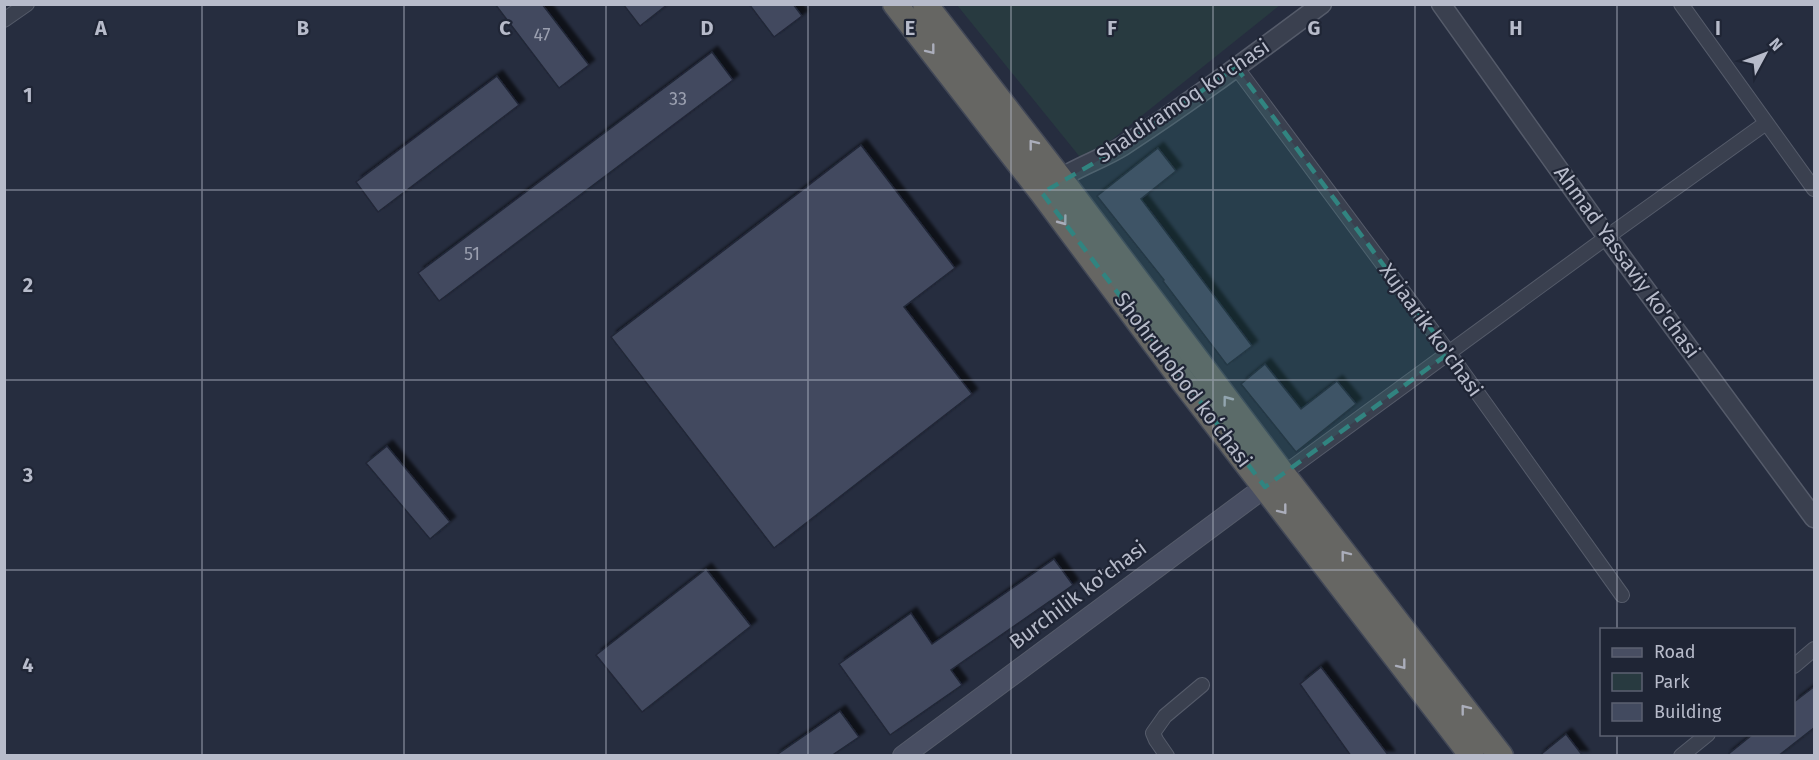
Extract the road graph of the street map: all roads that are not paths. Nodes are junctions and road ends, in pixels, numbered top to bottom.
1 (27, 4) edge
2 (895, 4) edge
3 (924, 4) edge
4 (1322, 4) edge
5 (1441, 4) edge
6 (1681, 4) edge
7 (4, 20) edge
8 (1236, 67) junction
9 (1766, 123) junction
10 (1051, 185) junction
11 (1815, 189) edge
12 (1607, 237) junction
13 (1449, 353) junction
14 (1274, 481) junction
15 (1815, 518) edge
16 (1623, 595) dead end
17 (1815, 649) edge
18 (1795, 665) edge
19 (1202, 685) dead end
20 (1707, 736) edge
21 (903, 756) edge
22 (1167, 756) edge
23 (1472, 756) edge
24 (1500, 756) edge
25 (1681, 756) edge

1 - 7 street
2 -> 10 highway, Shohruhobod koʻchasi
10 -> 3 highway, Shohruhobod koʻchasi
4 - 8 street, Shaldiramoq ko'chasi
5 - 12 street, Ahmad Yassaviy ko'chasi
6 - 9 street
8 - 10 street, Shaldiramoq ko'chasi
8 - 13 street, Xujaarik ko'chasi
9 - 11 street
9 - 12 street
10 - 14 highway, Shohruhobod koʻchasi
12 - 13 street
12 - 15 street, Ahmad Yassaviy ko'chasi
13 - 14 street
13 - 16 street, Xujaarik ko'chasi
14 - 21 main road, Burchilik ko'chasi
14 -> 23 highway, Shohruhobod koʻchasi
24 -> 14 highway, Shohruhobod koʻchasi
17 - 18 street
19 - 22 street
20 - 25 street

